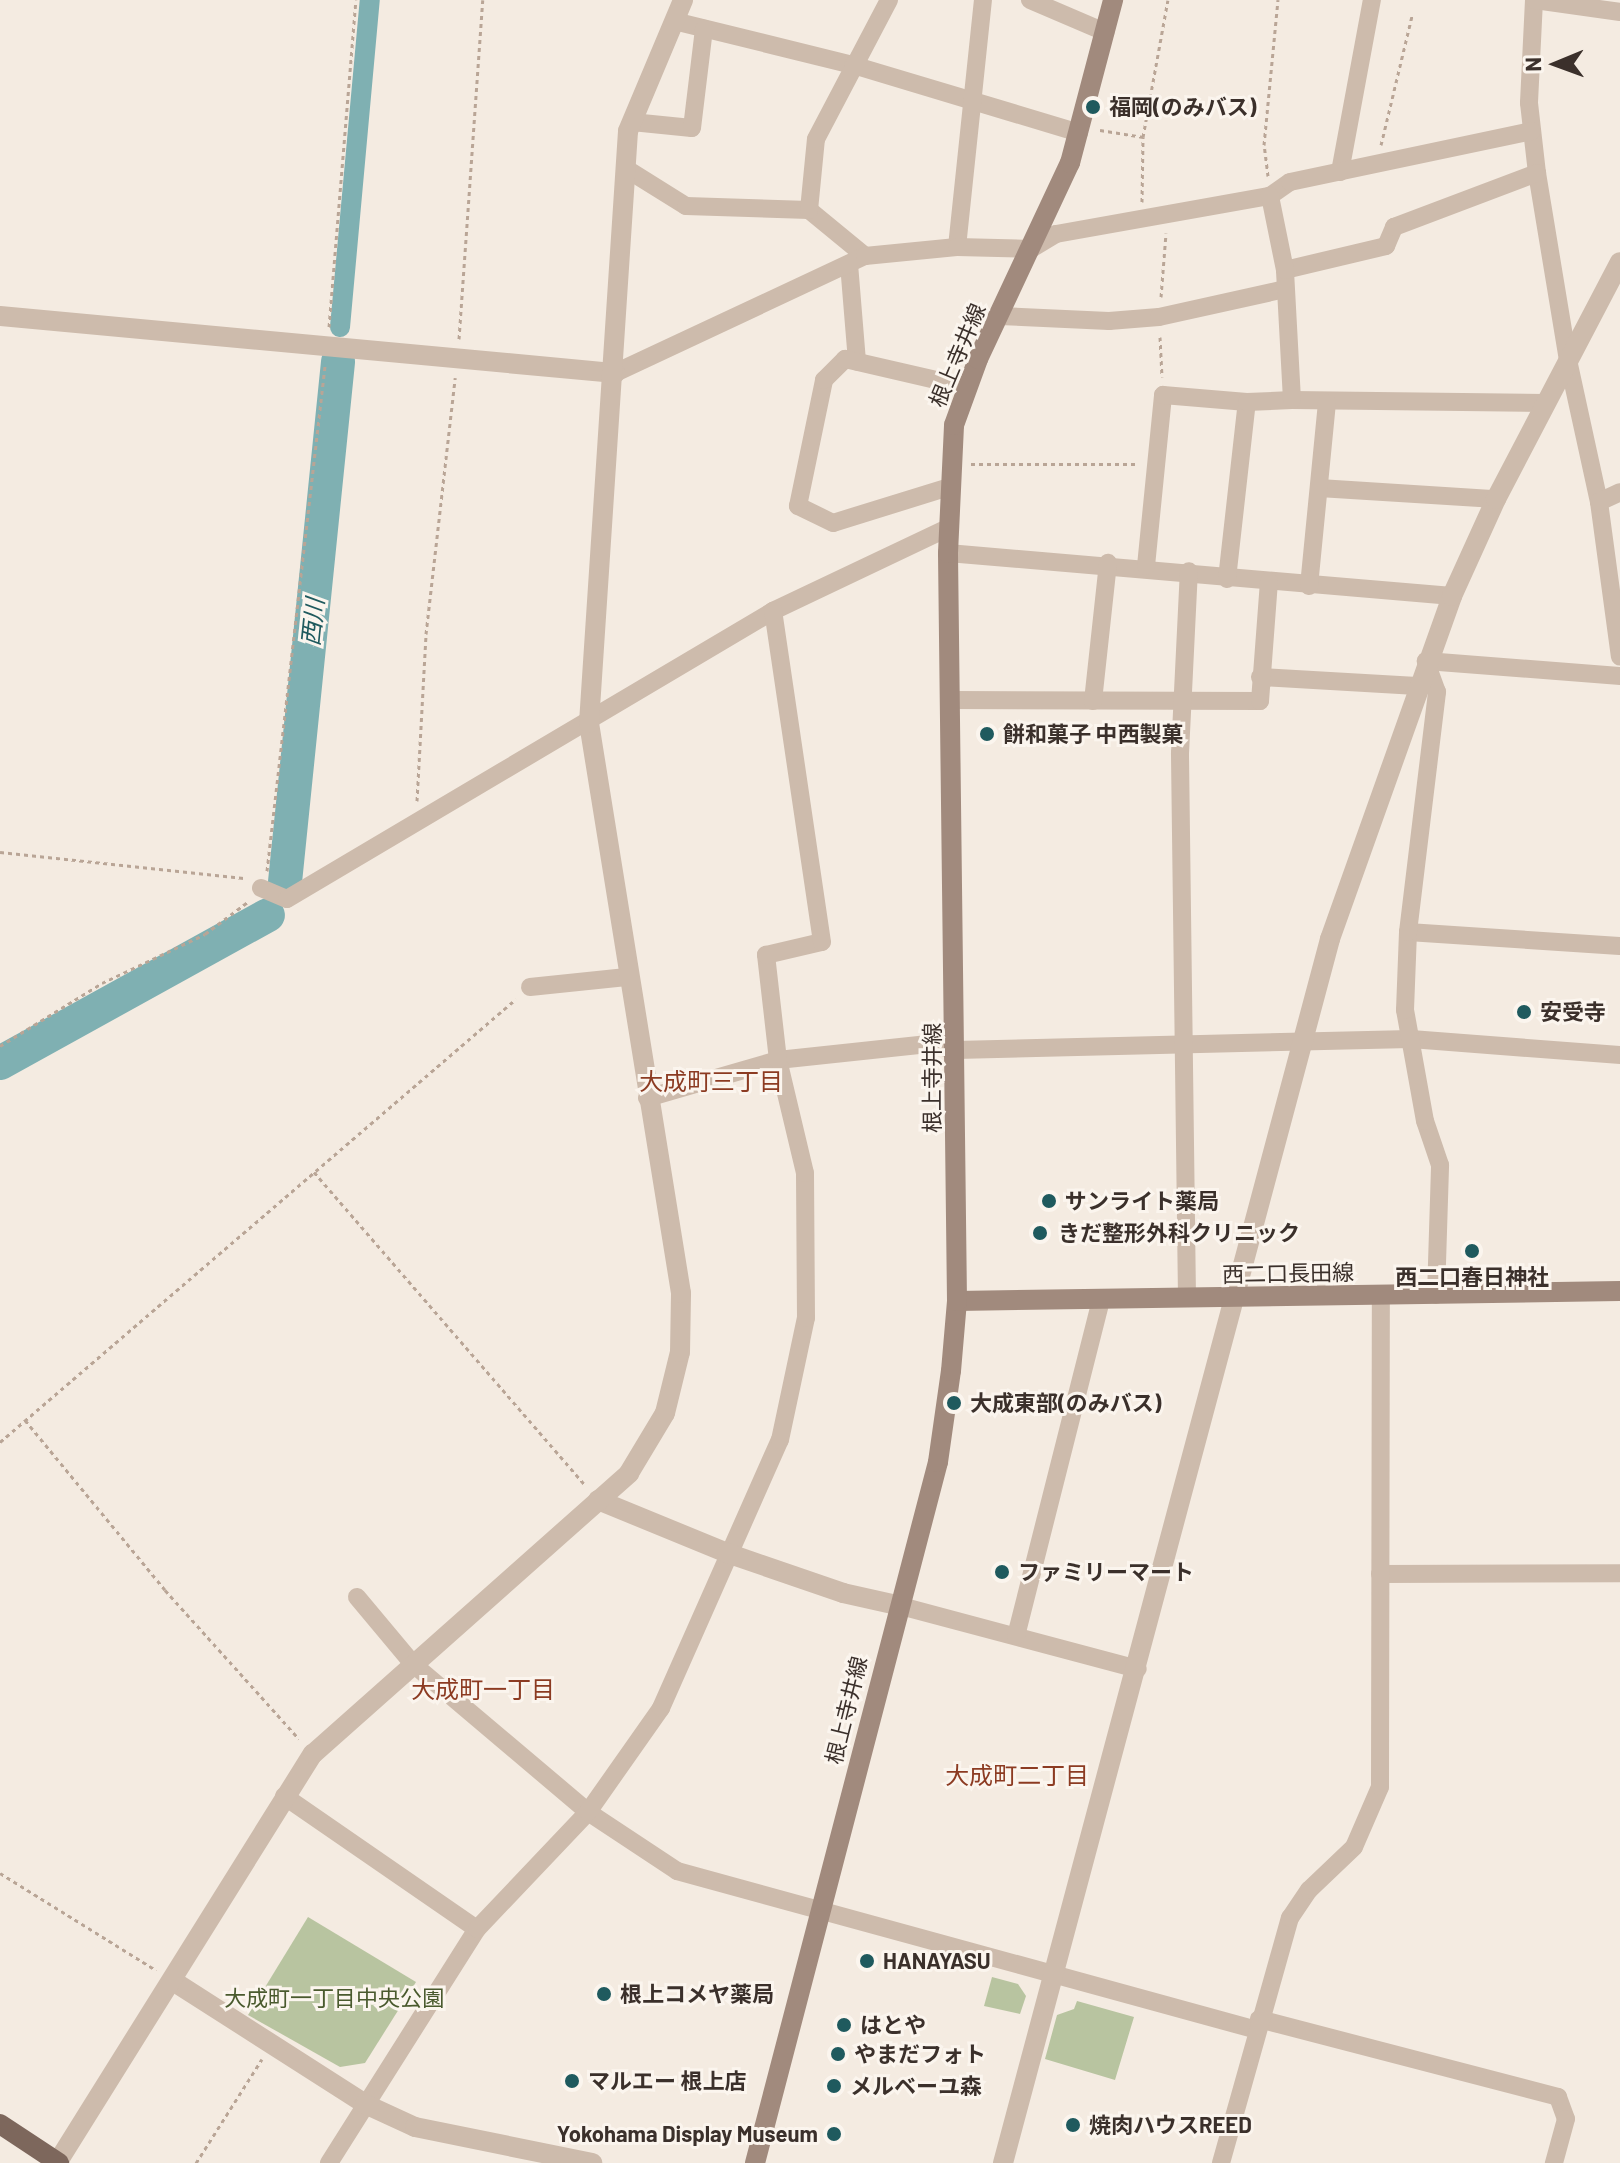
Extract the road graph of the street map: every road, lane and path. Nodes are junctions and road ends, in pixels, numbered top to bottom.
1 (356, 0) edge
2 (483, 0) edge
3 (683, 0) edge
4 (889, 0) edge
5 (983, 0) edge
6 (1030, 0) edge
7 (1113, 0) edge
8 (1168, 0) edge
9 (1278, 0) edge
10 (1372, 0) edge
11 (1534, 0) edge
12 (1620, 12) edge
13 (1412, 16) dead end
14 (674, 21) junction
15 (704, 29) junction
16 (1105, 32) junction
17 (853, 65) junction
18 (970, 100) junction
19 (632, 122) junction
20 (1080, 130) junction
21 (1532, 131) junction
22 (1143, 137) junction
23 (1377, 165) junction
24 (625, 168) junction
25 (1340, 172) junction
26 (1537, 173) junction
27 (1270, 196) junction
28 (809, 210) junction
29 (1142, 220) junction
30 (957, 247) junction
31 (1031, 249) junction
32 (857, 260) junction
33 (1620, 263) edge
34 (1285, 280) junction
35 (0, 316) edge
36 (999, 316) junction
37 (327, 347) junction
38 (457, 359) junction
39 (1568, 360) junction
40 (857, 362) junction
41 (615, 373) junction
42 (966, 387) junction
43 (1292, 400) junction
44 (1247, 402) junction
45 (1327, 403) junction
46 (1545, 403) junction
47 (951, 464) junction
48 (1154, 464) junction
49 (949, 487) junction
50 (1319, 488) junction
51 (1620, 492) edge
52 (1496, 499) junction
53 (1599, 502) junction
54 (950, 527) junction
55 (948, 553) junction
56 (1108, 563) junction
57 (1146, 566) junction
58 (1189, 571) junction
59 (1227, 579) junction
60 (1269, 581) junction
61 (1309, 586) junction
62 (1452, 596) junction
63 (773, 611) junction
64 (1620, 657) edge
65 (1426, 661) junction
66 (1620, 676) edge
67 (1260, 677) junction
68 (1417, 686) junction
69 (951, 700) junction
70 (1093, 701) junction
71 (1181, 701) junction
72 (589, 723) junction
73 (417, 821) junction
74 (0, 852) edge
75 (261, 888) junction
76 (1408, 932) junction
77 (1620, 946) edge
78 (626, 977) junction
79 (530, 987) joint
80 (1411, 1039) junction
81 (1182, 1045) junction
82 (1300, 1045) junction
83 (0, 1046) edge
84 (956, 1050) junction
85 (1620, 1055) edge
86 (778, 1060) junction
87 (647, 1098) junction
88 (314, 1172) junction
89 (1620, 1291) edge
90 (1436, 1295) junction
91 (1381, 1296) junction
92 (1187, 1298) junction
93 (1236, 1299) junction
94 (957, 1301) junction
95 (1101, 1301) junction
96 (25, 1420) junction
97 (0, 1442) edge
98 (598, 1500) junction
99 (727, 1553) junction
100 (1620, 1573) edge
101 (1380, 1574) junction
102 (357, 1597) dead end
103 (897, 1605) junction
104 (1016, 1636) junction
105 (413, 1664) junction
106 (1138, 1669) junction
107 (313, 1754) junction
108 (284, 1796) junction
109 (588, 1812) junction
110 (0, 1873) edge
111 (822, 1913) junction
112 (477, 1929) junction
113 (1051, 1974) junction
114 (173, 1981) junction
115 (1258, 2024) junction
116 (271, 2046) junction
117 (365, 2104) junction
118 (0, 2124) edge
119 (58, 2163) edge
120 (196, 2163) edge
121 (329, 2163) edge
122 (592, 2163) edge
123 (755, 2163) edge
124 (1003, 2163) edge
125 (1221, 2163) edge
126 (1554, 2163) edge

1 - 37 path
2 - 38 path
3 - 14 street
4 - 17 street
5 - 18 street
6 - 16 street
7 - 16 main road, 根上寺井線
8 - 22 path
9 - 27 path
10 - 25 street
11 - 12 street
11 - 21 street
13 - 23 path
14 - 15 street
14 - 19 street
15 - 17 street
15 - 19 street
16 - 20 main road, 根上寺井線
17 - 18 street
17 - 28 street
18 - 20 street
18 - 30 street
19 - 24 street
20 - 22 path
20 - 31 main road, 根上寺井線
21 - 23 street
21 - 26 street
22 - 29 path
23 - 25 street
24 - 28 street
24 - 41 street
25 - 27 street
26 - 34 street
26 - 39 street
27 - 29 street
27 - 34 street
28 - 32 street
29 - 31 street
30 - 31 street
30 - 32 street
31 - 36 main road, 根上寺井線
32 - 40 street
32 - 41 street
33 - 39 street
34 - 36 street
34 - 43 street
35 - 37 street
36 - 42 main road, 根上寺井線
37 - 38 street
37 - 75 path
38 - 41 street
38 - 73 path
39 - 46 street
39 - 53 street
40 - 42 street
40 - 49 street
41 - 72 street
42 - 47 main road, 根上寺井線
43 - 44 street
43 - 45 street
44 - 48 street
44 - 59 street
45 - 46 street
45 - 50 street
46 - 52 street
47 - 48 path
47 - 49 main road, 根上寺井線
48 - 57 street
49 - 54 main road, 根上寺井線
50 - 52 street
50 - 61 street
51 - 53 street
52 - 62 street
53 - 64 street
54 - 55 main road, 根上寺井線
54 - 63 street
55 - 56 street
55 - 69 main road, 根上寺井線
56 - 57 street
56 - 70 street
57 - 58 street
58 - 59 street
58 - 71 street
59 - 60 street
60 - 61 street
60 - 67 street
61 - 62 street
62 - 65 street
63 - 72 street
63 - 86 street
65 - 66 street
65 - 68 street
65 - 76 street
67 - 68 street
67 - 71 street
68 - 82 street
69 - 70 street
69 - 84 main road, 根上寺井線
70 - 71 street
71 - 81 street
72 - 73 street
72 - 78 street
73 - 75 street
74 - 75 path
75 - 83 path
76 - 77 street
76 - 80 street
78 - 79 street
78 - 87 street
79 - 88 path
80 - 82 street
80 - 85 street
80 - 90 street
81 - 82 street
81 - 84 street
81 - 92 street
82 - 93 street
84 - 86 street
84 - 94 main road, 根上寺井線
86 - 87 street
86 - 99 street
87 - 98 street
88 - 96 path
88 - 98 path
89 - 90 main road, 西二口長田線
90 - 91 main road, 西二口長田線
91 - 93 main road, 西二口長田線
91 - 101 street
92 - 93 main road, 西二口長田線
92 - 95 main road, 西二口長田線
93 - 106 street
94 - 95 main road, 西二口長田線
94 - 103 main road, 根上寺井線
95 - 104 street
96 - 97 path
96 - 107 path
98 - 99 street
98 - 105 street
99 - 103 street
99 - 109 street
100 - 101 street
101 - 115 street
102 - 105 street
103 - 104 street
103 - 111 main road, 根上寺井線
104 - 106 street
105 - 107 street
105 - 109 street
106 - 113 street
107 - 108 street
108 - 112 street
108 - 114 street
109 - 111 street
109 - 112 street
110 - 114 path
111 - 113 street
111 - 123 main road, 根上寺井線
112 - 117 street
113 - 115 street
113 - 124 street
114 - 116 street
114 - 119 street
115 - 125 street
115 - 126 street
116 - 117 street
116 - 120 path
117 - 121 street
117 - 122 street
118 - 119 main road

